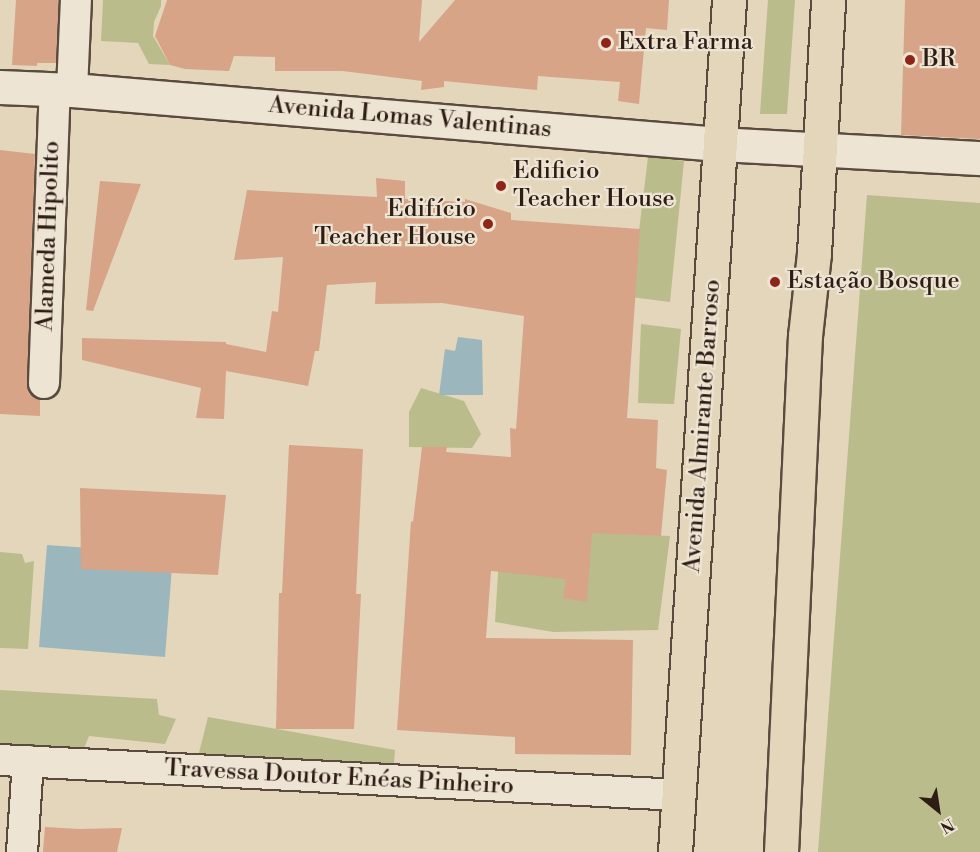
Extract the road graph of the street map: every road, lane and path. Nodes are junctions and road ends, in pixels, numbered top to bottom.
1 (76, 0) edge
2 (729, 0) edge
3 (828, 0) edge
4 (0, 87) edge
5 (63, 89) junction
6 (720, 144) junction
7 (820, 148) junction
8 (980, 158) edge
9 (44, 383) dead end
10 (14, 761) edge
11 (679, 795) junction
12 (22, 852) edge
13 (675, 852) edge
14 (781, 852) edge

1 - 5 street, Alameda Hipolito
2 - 6 highway, Avenida Almirante Barroso
3 - 7 highway
4 - 5 street, Avenida Lomas Valentinas
5 - 6 street, Avenida Lomas Valentinas
5 - 9 street, Alameda Hipolito
6 - 7 street, Avenida Lomas Valentinas
6 - 11 highway, Avenida Almirante Barroso
7 - 8 street, Avenida Lomas Valentinas
7 - 14 highway
10 - 11 street, Travessa Doutor Enéas Pinheiro
10 - 12 street
11 - 13 highway, Avenida Almirante Barroso

